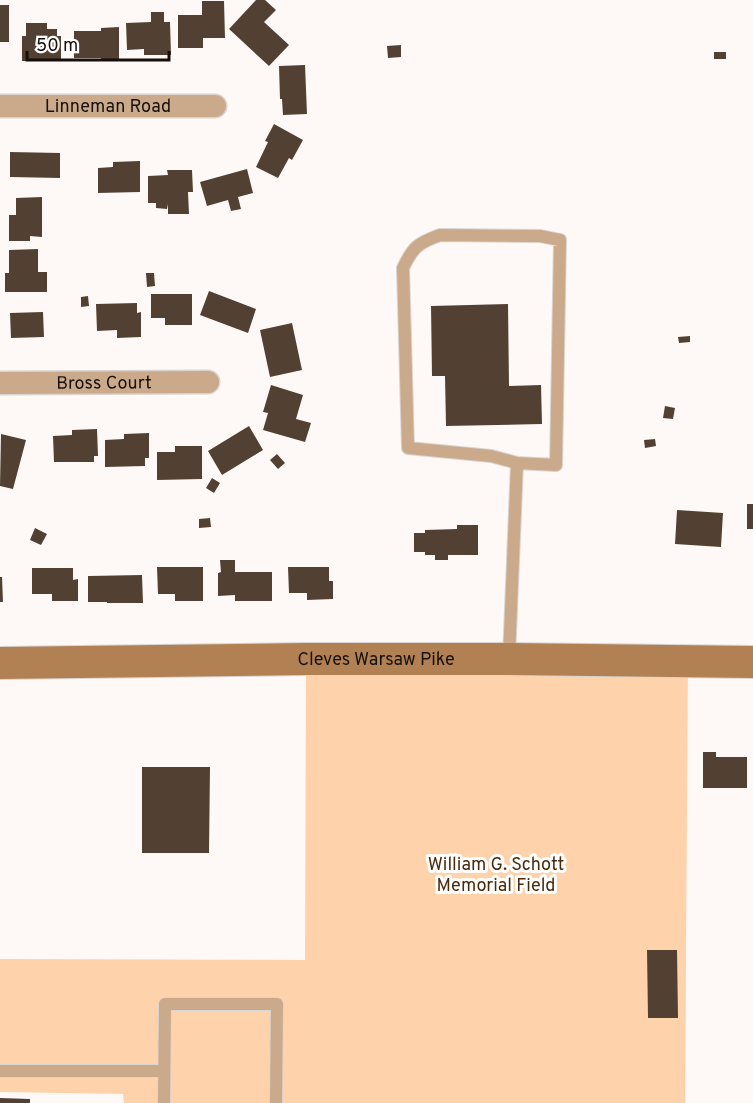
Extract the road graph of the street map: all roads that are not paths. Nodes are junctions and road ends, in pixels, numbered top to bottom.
1 (0, 106) edge
2 (214, 106) dead end
3 (208, 382) dead end
4 (0, 383) edge
5 (517, 463) junction
6 (509, 659) junction
7 (753, 662) edge
8 (0, 663) edge
9 (0, 1071) edge
10 (164, 1071) junction
11 (164, 1103) edge
12 (276, 1103) edge

1 - 2 street, Linneman Road
3 - 4 street, Bross Court
5 - 5 lane
5 - 6 lane
6 - 7 street, Cleves Warsaw Pike
6 - 8 street, Cleves Warsaw Pike
9 - 10 lane
10 - 11 lane
10 - 12 lane

